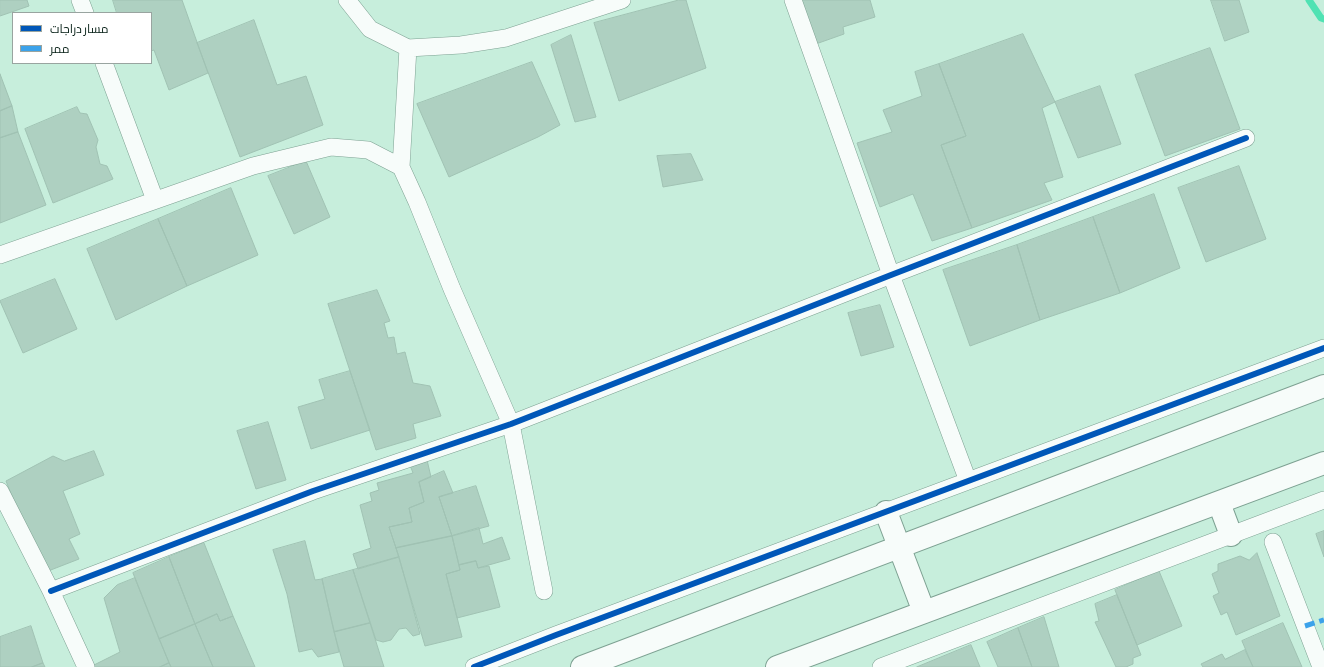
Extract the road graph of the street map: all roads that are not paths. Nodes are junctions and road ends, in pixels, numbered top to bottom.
1 (80, 0) edge
2 (347, 0) edge
3 (622, 0) edge
4 (793, 0) edge
5 (85, 12) edge
6 (408, 48) junction
7 (104, 64) edge
8 (1246, 138) dead end
9 (401, 167) junction
10 (156, 200) junction
11 (0, 255) edge
12 (890, 275) junction
13 (1324, 348) edge
14 (1324, 386) edge
15 (511, 424) junction
16 (1324, 463) edge
17 (968, 481) junction
18 (0, 491) edge
19 (1324, 500) edge
20 (1218, 503) junction
21 (886, 512) junction
22 (1231, 535) junction
23 (1273, 542) dead end
24 (899, 546) junction
25 (51, 591) junction
26 (544, 591) dead end
27 (924, 612) junction
28 (86, 667) edge
29 (474, 667) edge
30 (582, 667) edge
31 (777, 667) edge
32 (881, 667) edge
33 (1321, 667) edge

1 - 5 street
2 - 6 street
3 - 6 street
4 - 12 street
6 - 9 street
7 - 10 street
8 - 12 street
9 - 10 street
9 - 15 street
10 - 11 street
12 - 15 street
12 - 17 street
13 - 17 street
14 - 24 main road
15 - 25 street
15 - 26 street
16 - 20 main road
17 - 21 street
18 - 25 street
19 - 22 street
20 - 22 main road
20 - 27 main road
21 - 24 main road
21 - 29 street
22 - 32 street
23 - 33 street
24 - 27 main road
24 - 30 main road
25 - 28 street
27 - 31 main road

